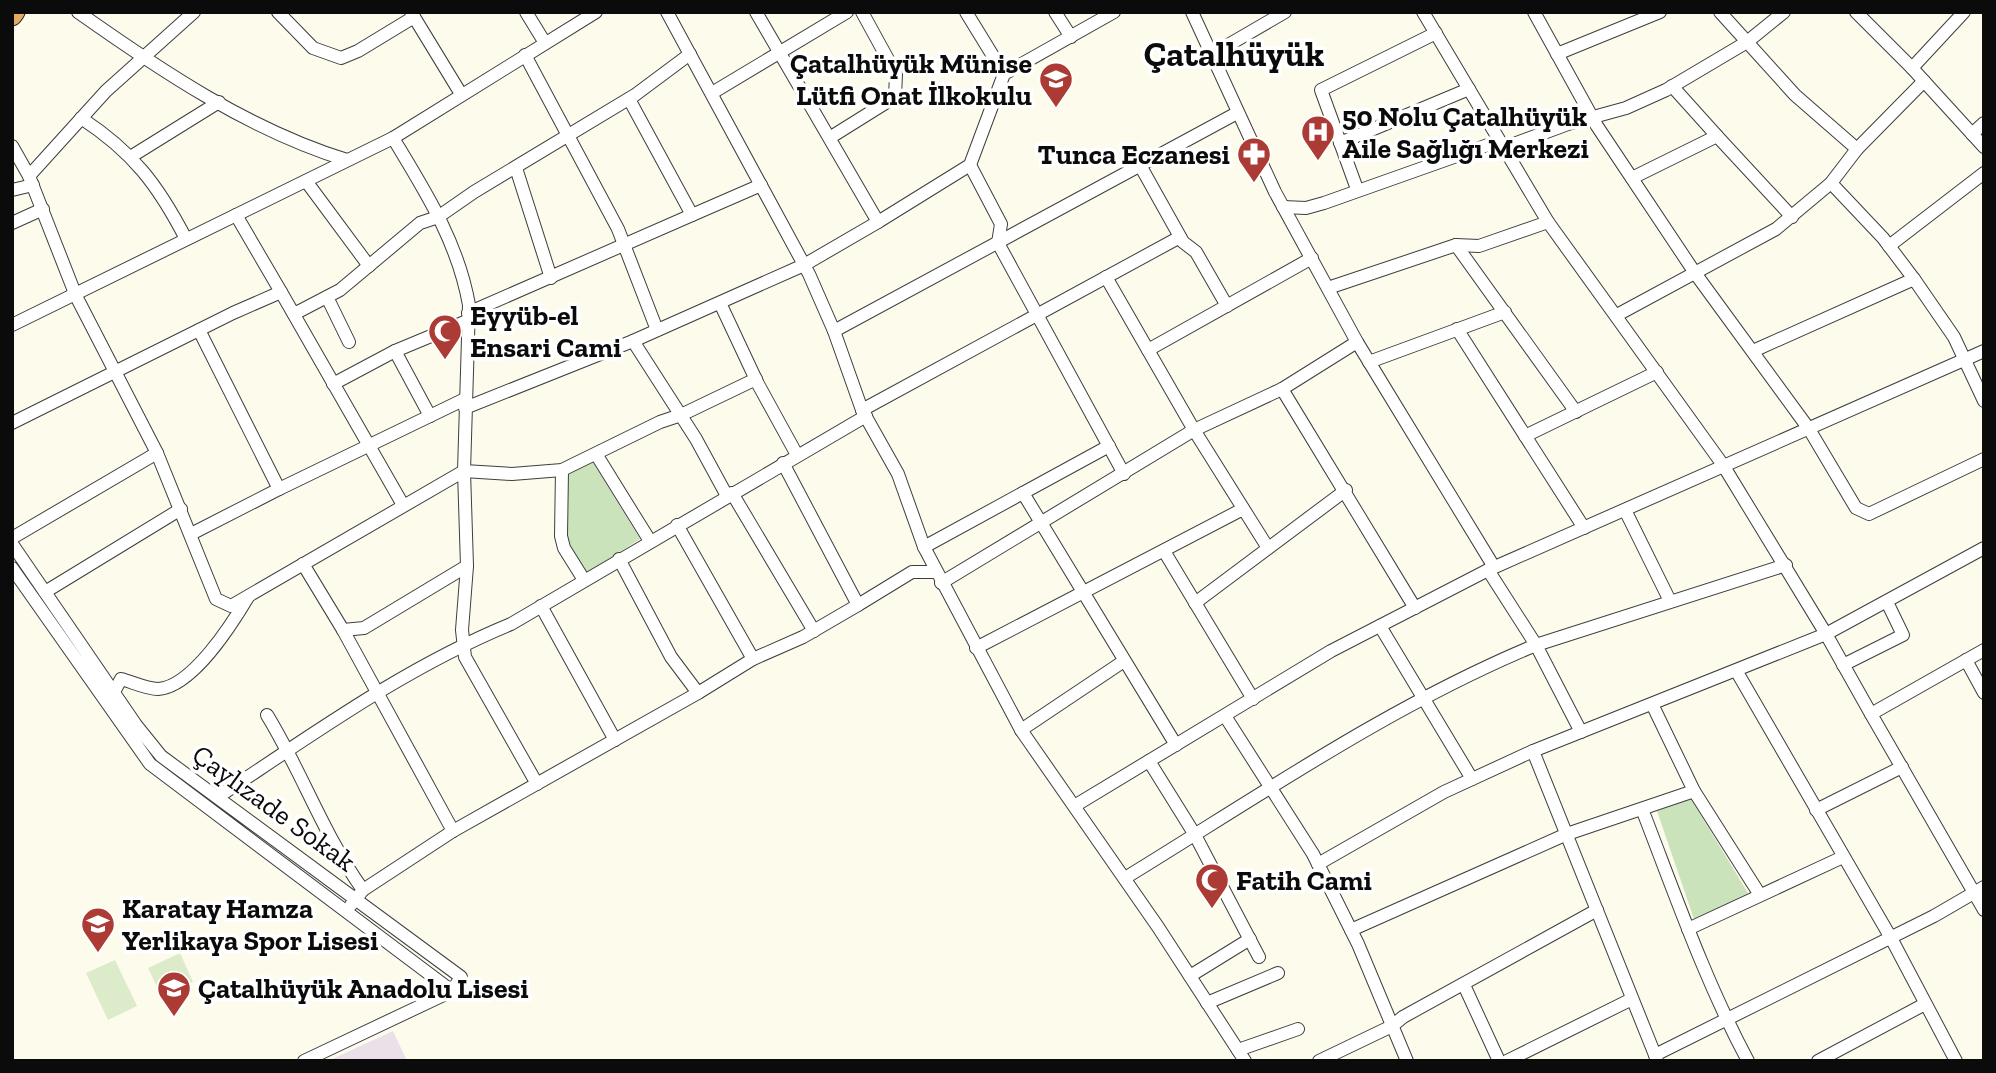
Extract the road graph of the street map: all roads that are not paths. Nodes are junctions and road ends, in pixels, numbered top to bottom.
1 (78, 12) edge
2 (194, 12) edge
3 (278, 12) edge
4 (526, 12) edge
5 (596, 12) edge
6 (667, 12) edge
7 (756, 12) edge
8 (847, 12) edge
9 (862, 12) edge
10 (966, 12) edge
11 (1055, 12) edge
12 (1114, 12) edge
13 (1184, 12) edge
14 (1192, 12) edge
15 (1285, 12) edge
16 (1534, 12) edge
17 (1660, 12) edge
18 (1720, 12) edge
19 (1783, 12) edge
20 (1856, 12) edge
21 (1964, 12) edge
22 (1429, 14) edge
23 (412, 15) edge
24 (1197, 27) junction
25 (1436, 33) junction
26 (1071, 37) junction
27 (545, 43) junction
28 (1747, 43) junction
29 (778, 53) junction
30 (690, 54) junction
31 (1557, 54) junction
32 (525, 55) junction
33 (1211, 55) junction
34 (142, 58) junction
35 (1912, 68) junction
36 (1003, 74) junction
37 (1924, 81) junction
38 (1672, 86) junction
39 (1469, 89) junction
40 (712, 93) junction
41 (461, 94) junction
42 (629, 99) junction
43 (219, 102) junction
44 (1237, 113) junction
45 (81, 118) junction
46 (1593, 119) junction
47 (1984, 123) edge
48 (1972, 134) junction
49 (569, 135) junction
50 (1717, 136) junction
51 (831, 137) junction
52 (393, 138) junction
53 (1340, 143) junction
54 (1501, 145) junction
55 (12, 146) edge
56 (1984, 147) edge
57 (1857, 149) junction
58 (132, 156) junction
59 (347, 160) junction
60 (970, 165) junction
61 (1140, 167) junction
62 (516, 169) junction
63 (1984, 173) edge
64 (1632, 178) junction
65 (31, 181) junction
66 (306, 181) junction
67 (1831, 183) junction
68 (761, 185) junction
69 (1357, 189) junction
70 (12, 190) edge
71 (1283, 206) junction
72 (43, 209) junction
73 (236, 215) junction
74 (692, 215) junction
75 (438, 217) junction
76 (1792, 217) junction
77 (878, 222) junction
78 (1548, 222) junction
79 (12, 223) edge
80 (1180, 237) junction
81 (186, 239) junction
82 (998, 243) junction
83 (1456, 245) junction
84 (624, 246) junction
85 (1889, 246) junction
86 (1312, 258) junction
87 (804, 265) junction
88 (369, 266) junction
89 (1695, 273) junction
90 (1106, 277) junction
91 (551, 278) junction
92 (1914, 279) junction
93 (1328, 288) junction
94 (281, 292) junction
95 (76, 296) junction
96 (327, 297) junction
97 (720, 303) junction
98 (1227, 306) junction
99 (1504, 312) junction
100 (294, 314) junction
101 (1037, 315) junction
102 (1617, 315) junction
103 (468, 317) junction
104 (12, 325) edge
105 (1457, 329) junction
106 (199, 330) junction
107 (657, 330) junction
108 (834, 331) junction
109 (633, 341) junction
110 (349, 342) dead end
111 (1357, 342) junction
112 (1148, 350) junction
113 (395, 351) junction
114 (1753, 351) junction
115 (1984, 351) edge
116 (1967, 360) junction
117 (1369, 362) junction
118 (115, 372) junction
119 (1657, 372) junction
120 (756, 379) junction
121 (333, 384) junction
122 (1282, 389) junction
123 (1984, 401) edge
124 (465, 403) junction
125 (1576, 412) junction
126 (864, 413) junction
127 (681, 415) junction
128 (430, 416) junction
129 (12, 423) edge
130 (1809, 429) junction
131 (1194, 430) junction
132 (1525, 436) junction
133 (368, 444) junction
134 (1109, 446) junction
135 (157, 453) junction
136 (596, 454) junction
137 (797, 455) junction
138 (1984, 459) edge
139 (783, 463) junction
140 (1723, 465) junction
141 (562, 470) junction
142 (464, 471) junction
143 (1124, 474) junction
144 (279, 489) junction
145 (1346, 490) junction
146 (1023, 493) junction
147 (729, 494) junction
148 (403, 505) junction
149 (181, 509) junction
150 (1243, 509) junction
151 (1625, 510) junction
152 (677, 525) junction
153 (1041, 526) junction
154 (1584, 528) junction
155 (191, 534) junction
156 (12, 538) edge
157 (650, 541) junction
158 (12, 544) edge
159 (924, 547) junction
160 (1268, 548) junction
161 (1984, 548) edge
162 (1164, 551) junction
163 (620, 559) junction
164 (303, 564) junction
165 (1786, 565) junction
166 (467, 566) junction
167 (12, 568) edge
168 (1491, 568) junction
169 (938, 577) junction
170 (584, 580) junction
171 (45, 592) junction
172 (1083, 594) junction
173 (248, 597) junction
174 (1670, 601) junction
175 (1887, 602) junction
176 (1195, 603) junction
177 (859, 605) junction
178 (541, 606) junction
179 (1415, 608) junction
180 (1380, 626) junction
181 (343, 629) junction
182 (814, 631) junction
183 (1826, 634) junction
184 (463, 644) junction
185 (1536, 645) junction
186 (976, 648) junction
187 (1984, 650) edge
188 (753, 659) junction
189 (1124, 660) junction
190 (1966, 660) junction
191 (1843, 665) junction
192 (1737, 671) junction
193 (114, 692) junction
194 (698, 693) junction
195 (1984, 693) edge
196 (376, 694) junction
197 (1253, 699) junction
198 (1423, 700) junction
199 (1652, 704) junction
200 (1871, 714) junction
201 (268, 715) dead end
202 (1225, 716) junction
203 (1021, 730) junction
204 (1581, 732) junction
205 (615, 740) junction
206 (1176, 745) junction
207 (289, 750) junction
208 (1533, 751) junction
209 (1149, 761) junction
210 (1902, 767) junction
211 (1472, 779) junction
212 (537, 783) junction
213 (1272, 787) junction
214 (1694, 791) junction
215 (218, 797) junction
216 (1076, 805) junction
217 (1643, 809) junction
218 (1816, 810) junction
219 (453, 831) junction
220 (1567, 834) junction
221 (1195, 835) junction
222 (1843, 857) junction
223 (1318, 864) junction
224 (1125, 878) junction
225 (1979, 889) edge
226 (359, 894) junction
227 (1760, 895) junction
228 (346, 910) junction
229 (1597, 910) junction
230 (1984, 910) edge
231 (1688, 929) junction
232 (1351, 930) junction
233 (1891, 938) junction
234 (1250, 939) junction
235 (1259, 957) dead end
236 (1278, 973) dead end
237 (1190, 976) junction
238 (1464, 985) junction
239 (452, 991) junction
240 (1632, 999) junction
241 (1207, 1003) junction
242 (1925, 1004) junction
243 (1726, 1020) junction
244 (1392, 1026) junction
245 (1298, 1029) dead end
246 (1241, 1055) edge
247 (1535, 1055) edge
248 (1656, 1058) edge
249 (304, 1061) edge
250 (1319, 1061) edge
251 (1407, 1061) edge
252 (1499, 1061) edge
253 (1507, 1061) edge
254 (1748, 1061) edge
255 (1818, 1061) edge
256 (1955, 1061) edge

1 - 34 street
2 - 34 street
3 - 23 street
4 - 27 street
5 - 27 street
6 - 30 street
7 - 29 street
8 - 29 street
9 - 51 street
10 - 36 street
11 - 26 street
12 - 26 street
13 - 24 street
14 - 24 street
15 - 33 street
16 - 31 street
17 - 31 street
18 - 28 street
19 - 28 street
20 - 35 street
21 - 35 street
22 - 25 street
23 - 41 street
24 - 33 street
25 - 39 street
25 - 53 street
26 - 36 street
27 - 32 street
28 - 38 street
28 - 57 street
29 - 40 street
29 - 51 street
30 - 40 street
30 - 42 street
31 - 46 street
32 - 41 street
32 - 49 street
33 - 44 street
34 - 43 street
34 - 45 street
35 - 37 street
36 - 60 street
37 - 48 street
37 - 57 street
38 - 46 street
38 - 50 street
39 - 53 street
39 - 54 street
40 - 68 street
41 - 52 street
42 - 49 street
42 - 74 street
43 - 58 street
43 - 59 street
44 - 61 street
44 - 71 street
45 - 58 street
45 - 65 street
46 - 54 street
46 - 64 street
47 - 48 street
48 - 56 street
49 - 62 street
49 - 84 street
50 - 64 street
50 - 76 street
51 - 77 street
52 - 59 street
52 - 75 street
53 - 69 street
54 - 69 street
54 - 78 street
55 - 65 street
57 - 67 street
58 - 81 street
59 - 66 street
60 - 77 street
60 - 82 street
61 - 80 street
61 - 82 street
62 - 75 street
62 - 91 street
63 - 85 street
64 - 89 street
65 - 70 street
65 - 72 street
66 - 73 street
66 - 88 street
67 - 76 street
67 - 85 street
68 - 74 street
68 - 87 street
69 - 71 street
71 - 86 street
72 - 79 street
72 - 95 street
73 - 81 street
73 - 94 street
74 - 84 street
75 - 88 street
75 - 103 street
76 - 89 street
77 - 87 street
78 - 83 street
78 - 102 street
80 - 90 street
80 - 98 street
81 - 95 street
82 - 101 street
82 - 108 street
83 - 93 street
83 - 99 street
84 - 91 street
84 - 107 street
85 - 92 street
86 - 93 street
86 - 98 street
87 - 97 street
87 - 108 street
88 - 96 street
89 - 102 street
89 - 114 street
90 - 101 street
90 - 112 street
91 - 103 street
92 - 114 street
92 - 116 street
93 - 111 street
94 - 100 street
94 - 106 street
95 - 104 street
95 - 118 street
96 - 100 street
96 - 110 street
97 - 107 street
97 - 120 street
98 - 112 street
99 - 105 street
99 - 125 street
100 - 121 street
101 - 126 street
101 - 134 street
102 - 119 street
103 - 113 street
103 - 124 street
105 - 117 street
105 - 132 street
106 - 118 street
106 - 144 street
107 - 109 street
108 - 126 street
109 - 124 street
109 - 127 street
111 - 117 street
111 - 122 street
112 - 131 street
113 - 121 street
113 - 128 street
114 - 130 street
115 - 116 street
116 - 123 street
116 - 130 street
117 - 168 street
118 - 129 street
118 - 135 street
119 - 125 street
119 - 140 street
120 - 127 street
120 - 137 street
121 - 133 street
122 - 131 street
122 - 145 street
124 - 128 street
124 - 142 street
125 - 132 street
126 - 137 street
126 - 159 street
127 - 136 street
127 - 147 street
128 - 133 street
130 - 138 street
130 - 140 street
131 - 143 street
131 - 150 street
132 - 154 street
133 - 144 street
133 - 148 street
134 - 143 street
134 - 146 street
135 - 149 street
135 - 156 street
136 - 141 street
136 - 157 street
137 - 139 street
139 - 147 street
139 - 177 street
140 - 151 street
140 - 165 street
141 - 142 street
141 - 170 street
142 - 148 street
142 - 166 street
143 - 153 street
144 - 155 street
145 - 160 street
145 - 179 street
146 - 153 street
146 - 159 street
147 - 152 street
147 - 182 street
148 - 164 street
149 - 155 street
149 - 171 street
150 - 160 street
150 - 162 street
151 - 154 street
151 - 174 street
152 - 157 street
152 - 188 street
153 - 169 street
153 - 172 street
154 - 168 street
155 - 173 street
157 - 163 street
158 - 171 street, Çaylızade Sokak
159 - 169 street
160 - 176 street
161 - 175 street
162 - 172 street
162 - 176 street
163 - 170 street
163 - 194 street
164 - 173 street
164 - 181 street
165 - 174 street
165 - 183 street
166 - 181 street
166 - 184 street
167 - 228 street, Çaylızade Sokak
168 - 179 street
168 - 185 street
169 - 177 street
169 - 186 street
170 - 178 street
171 - 193 street, Çaylızade Sokak
172 - 186 street
172 - 189 street
173 - 193 street
174 - 185 street
175 - 183 street
175 - 191 street
176 - 197 street
177 - 182 street
178 - 184 street
178 - 205 street
179 - 180 street
180 - 197 street
180 - 198 street
181 - 196 street
182 - 188 street
183 - 191 street
183 - 192 street
184 - 196 street
184 - 212 street
185 - 198 street
185 - 204 street
186 - 203 street
187 - 190 street
188 - 194 street
189 - 203 street
189 - 206 street
190 - 195 street
190 - 200 street
191 - 200 street
192 - 199 street
192 - 218 street
193 - 215 street, Çaylızade Sokak
194 - 205 street
196 - 207 street
196 - 219 street
197 - 202 street
198 - 211 street
198 - 213 street
199 - 204 street
199 - 214 street
200 - 210 street
201 - 207 street
202 - 206 street
202 - 213 street
203 - 216 street
204 - 208 street
205 - 212 street
206 - 209 street
207 - 215 street
207 - 226 street
208 - 211 street
208 - 220 street
209 - 216 street
209 - 221 street
210 - 218 street
210 - 225 street
211 - 223 street
212 - 219 street
213 - 221 street
213 - 223 street
214 - 217 street
214 - 227 street
215 - 226 street, Çaylızade Sokak
216 - 224 street
217 - 220 street
217 - 231 street
218 - 222 street
219 - 226 street
220 - 229 street
220 - 232 street
221 - 224 street
221 - 234 street
222 - 227 street
222 - 233 street
223 - 232 street
224 - 237 street
225 - 230 street
225 - 233 street
226 - 228 street
226 - 239 street, Çaylızade Sokak
227 - 231 street
228 - 239 street, Çaylızade Sokak
229 - 238 street
229 - 240 street
231 - 243 street
232 - 244 street
233 - 242 street
233 - 243 street
234 - 235 street
234 - 237 street
236 - 241 street
237 - 241 street
238 - 244 street
238 - 252 street
239 - 249 street
240 - 247 street
240 - 248 street
241 - 246 street
242 - 255 street
242 - 256 street
243 - 248 street
243 - 254 street
244 - 250 street
244 - 251 street
245 - 246 street
247 - 253 street

